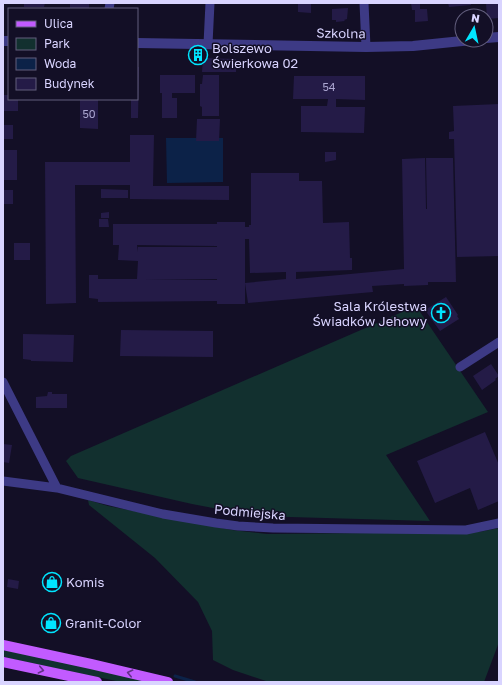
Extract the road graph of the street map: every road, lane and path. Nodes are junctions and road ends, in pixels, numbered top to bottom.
1 (210, 3) edge
2 (364, 3) edge
3 (454, 42) edge
4 (138, 43) edge
5 (208, 44) junction
6 (366, 47) junction
7 (499, 342) edge
8 (460, 368) dead end
9 (3, 382) edge
10 (3, 481) edge
11 (56, 488) junction
12 (499, 523) edge
13 (3, 645) edge
14 (3, 662) edge
15 (96, 682) edge
16 (168, 682) edge

1 - 5 street
2 - 6 street
3 - 6 street, Szkolna
4 - 5 street, Szkolna
5 - 6 street, Szkolna
7 - 8 street
9 - 11 street
10 - 11 street, Podmiejska
11 - 12 street, Podmiejska
16 -> 13 main road
14 -> 15 main road

